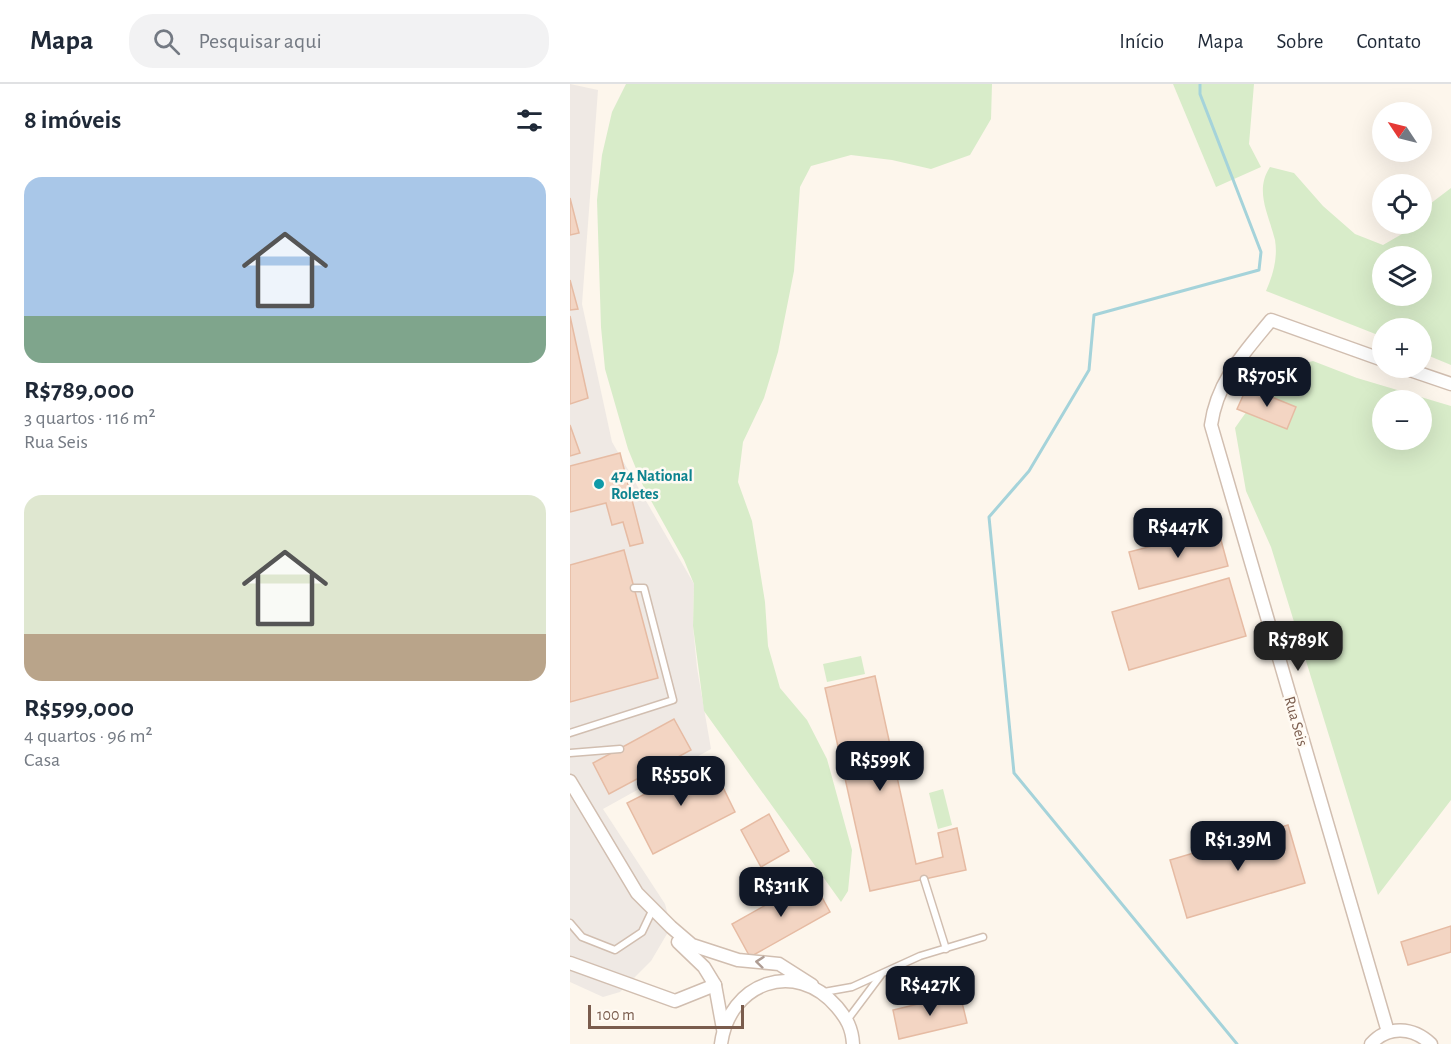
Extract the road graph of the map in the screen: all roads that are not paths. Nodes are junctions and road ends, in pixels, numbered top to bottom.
1 (1372, 356) edge
2 (1432, 378) edge
3 (1451, 384) edge
4 (634, 588) dead end
5 (570, 733) edge
6 (620, 749) dead end
7 (570, 753) edge
8 (570, 782) edge
9 (924, 879) dead end
10 (652, 911) junction
11 (570, 923) edge
12 (671, 927) junction
13 (983, 937) dead end
14 (946, 948) junction
15 (570, 963) edge
16 (884, 972) junction
17 (715, 985) junction
18 (812, 985) junction
19 (824, 992) junction
20 (848, 1019) junction
21 (723, 1030) junction
22 (1388, 1032) junction
23 (721, 1044) edge
24 (853, 1044) edge
25 (1371, 1044) edge
26 (1431, 1044) edge

1 - 22 street, Rua Seis
2 - 3 street
4 - 5 lane
6 - 7 lane
8 - 10 street
9 - 14 lane
10 - 11 lane
10 - 12 street
12 - 17 street
18 -> 12 street
13 - 14 lane
14 - 16 lane
15 - 17 street
16 - 19 lane
16 - 20 lane
17 - 21 street
18 - 19 street
18 - 21 street
19 - 20 street
20 - 24 street
21 - 23 street
22 - 25 street
22 - 26 street

